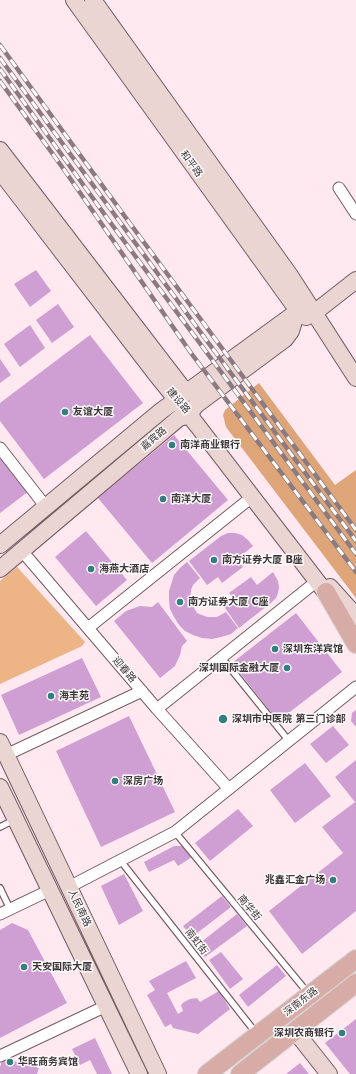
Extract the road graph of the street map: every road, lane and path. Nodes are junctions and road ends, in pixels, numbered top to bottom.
1 (74, 0) edge
2 (93, 0) edge
3 (0, 150) edge
4 (2, 177) edge
5 (339, 188) dead end
6 (356, 214) edge
7 (356, 268) edge
8 (356, 280) edge
9 (306, 309) junction
10 (356, 378) edge
11 (191, 383) junction
12 (177, 400) junction
13 (192, 418) junction
14 (0, 448) edge
15 (252, 497) junction
16 (46, 507) junction
17 (0, 545) edge
18 (22, 551) junction
19 (305, 565) junction
20 (0, 569) edge
21 (321, 586) junction
22 (356, 616) edge
23 (88, 628) junction
24 (356, 630) edge
25 (356, 644) edge
26 (222, 658) junction
27 (356, 687) edge
28 (142, 690) junction
29 (157, 709) junction
30 (289, 741) junction
31 (3, 749) edge
32 (1, 788) edge
33 (229, 788) junction
34 (16, 819) junction
35 (0, 827) edge
36 (175, 832) junction
37 (120, 860) junction
38 (69, 887) junction
39 (0, 888) edge
40 (50, 890) junction
41 (10, 909) junction
42 (0, 914) edge
43 (356, 959) edge
44 (356, 984) edge
45 (310, 995) junction
46 (106, 1006) junction
47 (295, 1031) junction
48 (258, 1035) junction
49 (0, 1056) edge
50 (139, 1074) edge
51 (158, 1074) edge
52 (207, 1074) edge
53 (240, 1074) edge
54 (329, 1074) edge

1 - 9 main road, 和平路
2 - 9 main road, 和平路
3 - 11 main road, 建设路
4 - 12 main road, 建设路
5 - 6 street
7 - 9 main road, 嘉宾路
8 - 9 main road, 嘉宾路
9 - 10 main road, 和平路
9 - 11 main road, 嘉宾路
9 - 13 main road
11 - 12 main road, 嘉宾路
12 - 13 main road, 建设路
12 - 16 main road, 嘉宾路
13 - 15 main road, 建设路
13 - 18 main road, 嘉宾路
14 - 16 street
15 - 19 main road, 建设路
15 - 23 street
16 - 17 main road, 嘉宾路
18 - 20 main road, 嘉宾路
18 - 23 street, 迎春路
19 - 21 main road, 建设路
19 - 22 main road
21 - 24 main road, 建设路
21 - 25 main road
21 - 26 street
23 - 28 street, 迎春路
26 - 29 street
26 - 30 lane
27 - 30 street
28 - 29 street, 迎春路
28 - 31 street
29 - 33 street, 迎春路
30 - 33 street
31 - 38 main road, 人民南路
32 - 34 main road, 人民南路
33 - 36 street
34 - 35 lane
34 - 40 main road, 人民南路
36 - 37 street
36 - 45 lane, 南华街
37 - 38 street
37 - 48 lane, 南虹街
38 - 51 main road, 人民南路
39 - 41 lane
40 - 41 street
40 - 46 main road, 人民南路
41 - 42 street
43 - 45 main road, 深南东路
44 - 47 main road, 深南东路
45 - 48 main road, 深南东路
46 - 49 street
46 - 50 main road, 人民南路
47 - 53 main road, 深南东路
47 - 54 main road
48 - 52 main road, 深南东路

